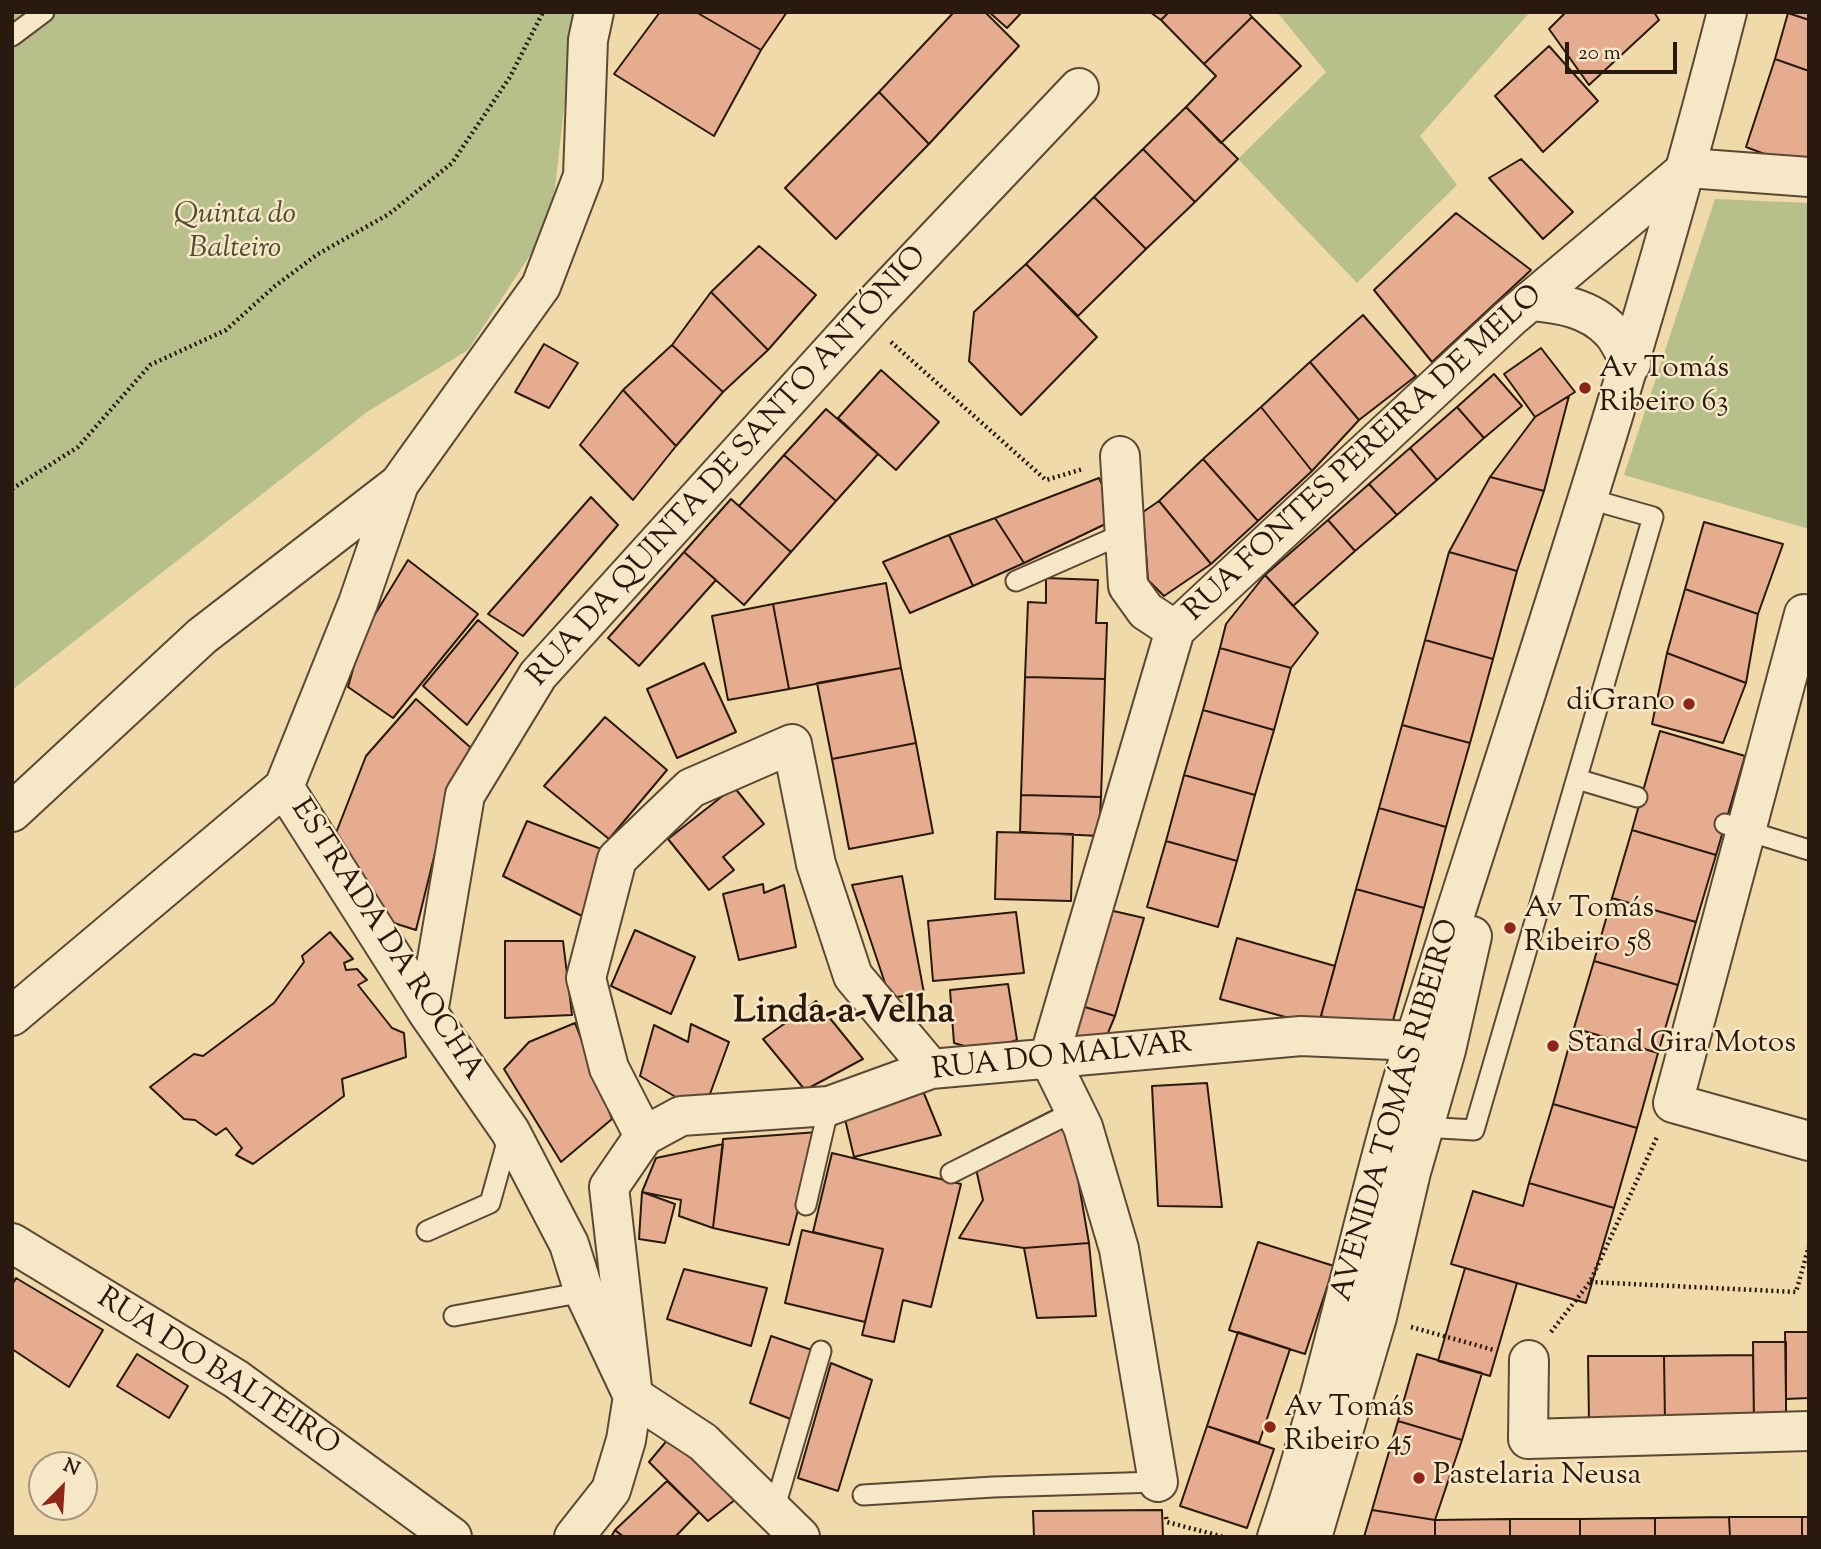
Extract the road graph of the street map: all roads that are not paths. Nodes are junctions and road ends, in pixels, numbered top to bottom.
1 (44, 12) edge
2 (594, 12) edge
3 (1727, 12) edge
4 (12, 36) edge
5 (1079, 88) dead end
6 (1688, 168) junction
7 (1809, 177) edge
8 (1530, 301) junction
9 (1631, 364) junction
10 (1120, 456) road end
11 (399, 484) junction
12 (1586, 498) junction
13 (1125, 533) junction
14 (1016, 581) dead end
15 (1809, 615) edge
16 (1175, 630) junction
17 (1577, 779) junction
18 (284, 787) junction
19 (1637, 797) dead end
20 (12, 812) edge
21 (1735, 827) junction
22 (1809, 850) edge
23 (428, 1013) junction
24 (12, 1016) edge
25 (1430, 1045) junction
26 (1049, 1058) junction
27 (931, 1069) junction
28 (829, 1106) junction
29 (1075, 1111) junction
30 (1423, 1128) junction
31 (510, 1131) junction
32 (644, 1136) junction
33 (1809, 1141) edge
34 (951, 1173) dead end
35 (806, 1205) dead end
36 (427, 1231) dead end
37 (12, 1243) edge
38 (584, 1292) junction
39 (454, 1316) dead end
40 (821, 1351) dead end
41 (1529, 1360) road end
42 (633, 1396) junction
43 (1809, 1431) edge
44 (1158, 1482) joint
45 (863, 1496) dead end
46 (774, 1510) junction
47 (452, 1537) edge
48 (574, 1537) edge
49 (800, 1537) edge
50 (1277, 1537) edge
51 (1312, 1537) edge

1 - 4 lane
2 - 11 street, ESTRADA DA ROCHA
3 - 6 street, AVENIDA TOMÁS RIBEIRO
5 - 23 street, RUA DA QUINTA DE SANTO ANTÓNIO
6 - 7 street
6 - 8 street, RUA FONTES PEREIRA DE MELO
6 - 9 street, AVENIDA TOMÁS RIBEIRO
8 - 9 street
8 - 16 street, RUA FONTES PEREIRA DE MELO
9 - 12 street, AVENIDA TOMÁS RIBEIRO
10 - 13 street
11 - 18 street, ESTRADA DA ROCHA
11 - 20 street
12 - 17 lane
12 - 25 street, AVENIDA TOMÁS RIBEIRO
13 - 14 lane
13 - 16 street
15 - 21 street
16 - 26 street, RUA FONTES PEREIRA DE MELO
17 - 19 lane
17 - 30 lane
18 - 23 street, ESTRADA DA ROCHA
18 - 24 street
21 - 22 lane
21 - 33 street
23 - 31 street, ESTRADA DA ROCHA
25 - 26 street, RUA DO MALVAR
25 - 30 street, AVENIDA TOMÁS RIBEIRO
25 - 50 street, AVENIDA TOMÁS RIBEIRO
26 - 27 street, RUA DO MALVAR
26 - 29 street
27 - 28 street, RUA DO MALVAR
27 - 32 street
28 - 32 street, RUA DO MALVAR
28 - 35 lane
29 - 34 lane
29 - 44 street
30 - 51 street, AVENIDA TOMÁS RIBEIRO
31 - 36 lane
31 - 38 street, ESTRADA DA ROCHA
32 - 42 street, RUA DO MALVAR
37 - 47 street, RUA DO BALTEIRO
38 - 39 lane
38 - 42 street, ESTRADA DA ROCHA
40 - 46 lane
41 - 43 street
42 - 46 street
42 - 48 street, RUA DO MALVAR
44 - 45 lane
46 - 49 street

